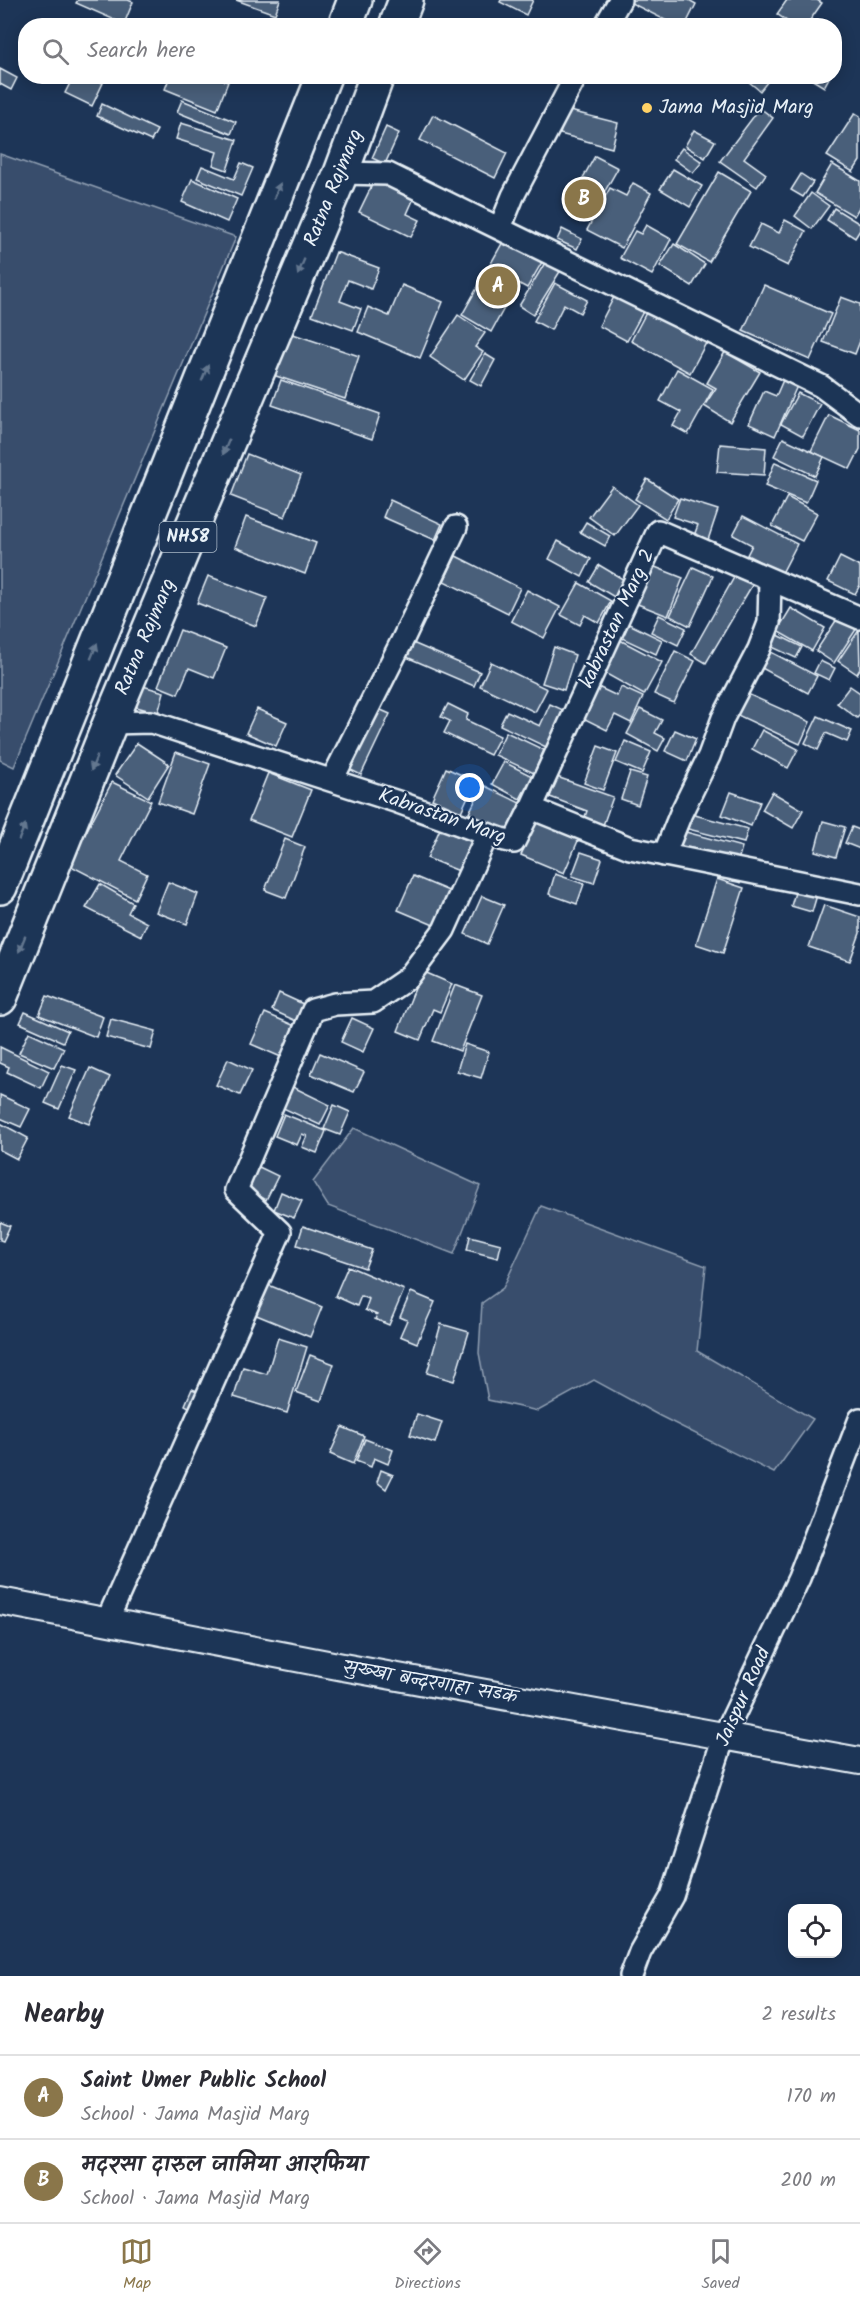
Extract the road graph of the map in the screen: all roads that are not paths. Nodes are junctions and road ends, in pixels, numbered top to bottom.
1 (406, 0) edge
2 (620, 0) edge
3 (399, 18) edge
4 (610, 18) edge
5 (321, 84) edge
6 (374, 84) edge
7 (572, 84) edge
8 (341, 173) junction
9 (500, 228) junction
10 (860, 415) edge
11 (456, 527) dead end
12 (770, 580) junction
13 (860, 618) edge
14 (110, 723) junction
15 (332, 780) junction
16 (531, 808) junction
17 (487, 835) junction
18 (664, 855) junction
19 (0, 887) edge
20 (860, 894) edge
21 (0, 998) edge
22 (860, 1419) edge
23 (0, 1601) edge
24 (107, 1622) junction
25 (724, 1736) junction
26 (860, 1761) edge
27 (631, 1976) edge

1 - 3 highway
2 - 4 street
19 -> 5 highway, NH58
6 - 8 highway, Ratna Rajmarg / NH58
7 - 9 street
8 - 9 street
8 -> 14 highway, Ratna Rajmarg / NH58
9 - 10 street
11 - 15 street
12 - 13 street, kabrastan Marg 2
12 - 16 street, kabrastan Marg 2
12 - 18 street
14 - 15 street, Kabrastan Marg
14 -> 21 highway, Ratna Rajmarg / NH58
15 - 17 street, Kabrastan Marg
16 - 17 street, Kabrastan Marg
16 - 18 street
17 - 24 street
18 - 20 street
22 - 25 street, Jaispur Road
23 - 24 street, सुख्खा बन्दरगाहा सडक
24 - 25 street, सुख्खा बन्दरगाहा सडक
25 - 26 street, सुख्खा बन्दरगाहा सडक
25 - 27 street, Jaispur Road

